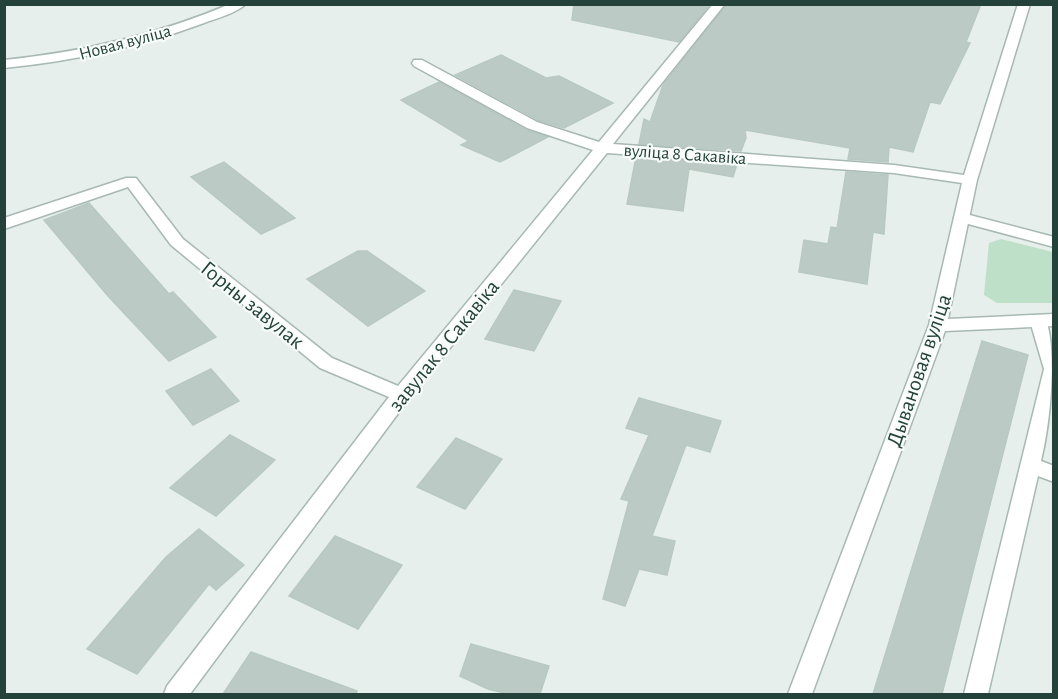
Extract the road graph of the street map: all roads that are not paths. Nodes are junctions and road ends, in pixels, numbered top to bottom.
1 (241, 4) edge
2 (720, 4) edge
3 (1024, 4) edge
4 (418, 63) dead end
5 (4, 64) edge
6 (603, 148) junction
7 (970, 180) junction
8 (962, 218) junction
9 (4, 224) edge
10 (1053, 242) edge
11 (1046, 320) edge
12 (938, 325) junction
13 (1052, 379) edge
14 (401, 395) junction
15 (1030, 465) junction
16 (1053, 474) edge
17 (176, 694) edge
18 (800, 694) edge
19 (976, 694) edge

1 - 5 street, Новая вуліца
2 - 6 street, завулак 8 Сакавіка
3 - 7 street, Дывановая вуліца
4 - 6 street, вуліца 8 Сакавіка
6 - 7 street, вуліца 8 Сакавіка
6 - 14 street, завулак 8 Сакавіка
7 - 8 street, Дывановая вуліца
8 - 10 street
8 - 12 street, Дывановая вуліца
9 - 14 street, Горны завулак
11 - 12 street
11 - 13 street
12 - 18 street, Дывановая вуліца
13 - 15 street
14 - 17 street, завулак 8 Сакавіка
15 - 16 street
15 - 19 street

